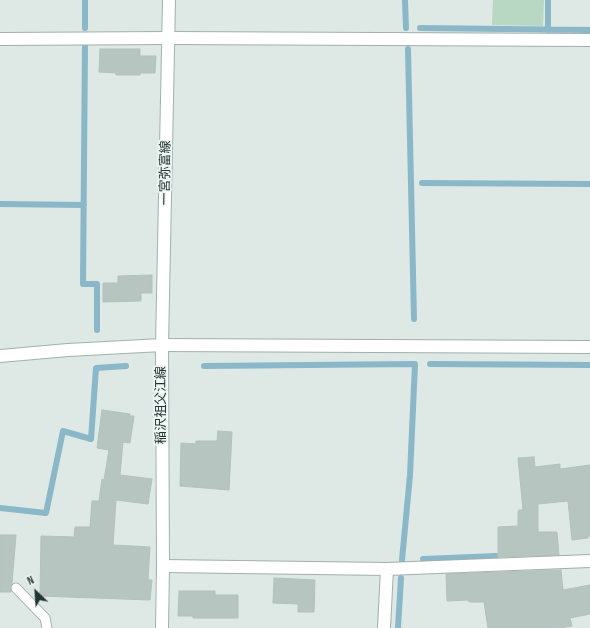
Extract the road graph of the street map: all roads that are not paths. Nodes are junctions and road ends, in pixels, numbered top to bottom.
1 (169, 0) edge
2 (169, 38) junction
3 (0, 39) edge
4 (590, 40) edge
5 (162, 345) junction
6 (590, 347) edge
7 (0, 356) edge
8 (590, 561) edge
9 (163, 566) junction
10 (387, 568) junction
11 (16, 588) dead end
12 (47, 628) edge
13 (162, 628) edge
14 (384, 628) edge

1 - 2 street, 一宮弥富線
2 - 3 street
2 - 4 street
2 - 5 street, 一宮弥富線
5 - 6 street
5 - 7 street
5 - 9 street, 稲沢祖父江線
8 - 10 street
9 - 10 street
9 - 13 street, 稲沢祖父江線
10 - 14 street
11 - 12 lane

